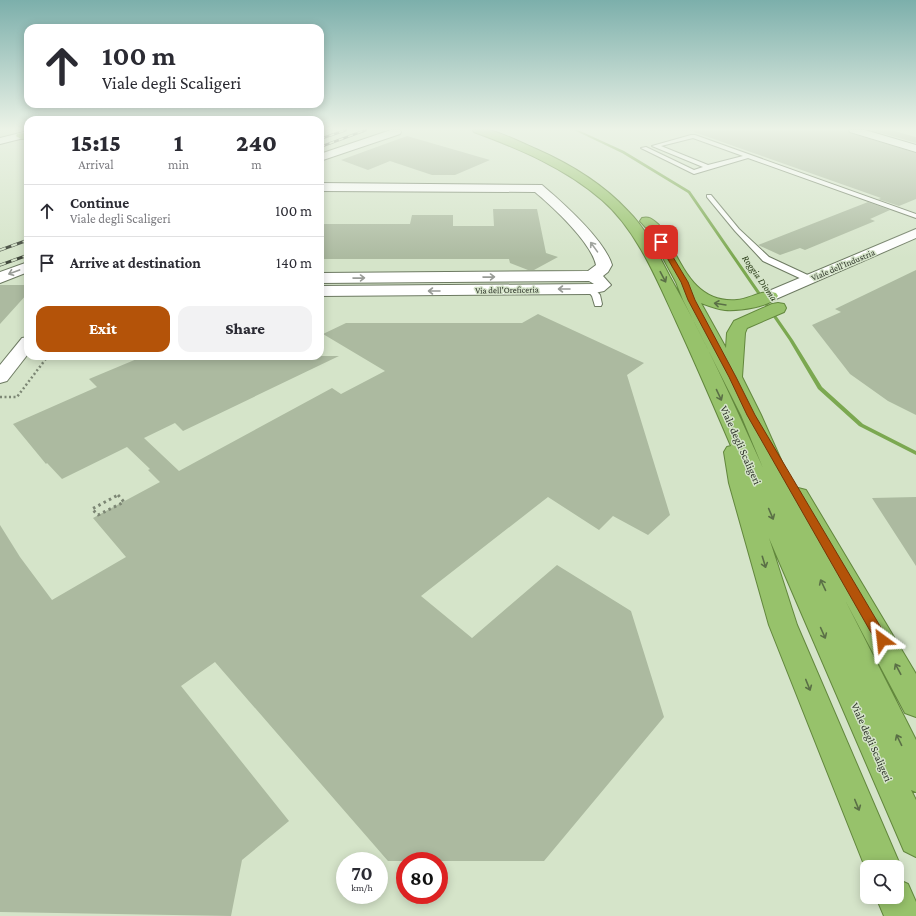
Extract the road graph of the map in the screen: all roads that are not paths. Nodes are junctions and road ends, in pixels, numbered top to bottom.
1 (567, 173) edge
2 (588, 173) edge
3 (795, 173) edge
4 (324, 178) edge
5 (324, 188) edge
6 (538, 188) junction
7 (709, 196) dead end
8 (324, 199) edge
9 (552, 199) junction
10 (916, 216) edge
11 (642, 221) junction
12 (916, 233) edge
13 (894, 242) junction
14 (913, 248) edge
15 (24, 269) edge
16 (0, 278) edge
17 (324, 278) edge
18 (809, 279) junction
19 (684, 282) junction
20 (590, 283) junction
21 (395, 284) junction
22 (324, 292) edge
23 (598, 304) dead end
24 (768, 305) junction
25 (24, 347) edge
26 (0, 377) edge
27 (732, 377) junction
28 (740, 416) junction
29 (916, 703) edge
30 (916, 775) edge
31 (916, 839) edge
32 (880, 860) edge
33 (898, 904) edge
34 (903, 916) edge

1 - 11 highway, Viale degli Scaligeri
2 - 11 highway, Viale degli Scaligeri
3 - 10 lane
4 - 6 street
5 - 6 street
6 - 9 street
7 - 18 lane
8 - 9 street
20 -> 9 street
11 - 19 highway, Viale degli Scaligeri
11 -> 28 highway, Viale degli Scaligeri
12 - 13 street, Viale dell'Industria
13 - 14 street
13 - 18 street, Viale dell'Industria
14 - 24 street, Viale dell'Industria
15 -> 16 street
17 -> 21 street, Via dell'Oreficeria
18 - 24 street, Viale dell'Industria
24 -> 19 highway
19 - 27 highway, Viale degli Scaligeri
20 - 21 street, Via dell'Oreficeria
20 - 23 lane
21 - 22 street, Via dell'Oreficeria
24 - 27 highway
25 - 26 street
27 - 28 highway, Viale degli Scaligeri
29 -> 28 highway
30 -> 28 highway, Viale degli Scaligeri
28 -> 31 highway, Viale degli Scaligeri
28 -> 32 highway
33 - 34 highway

